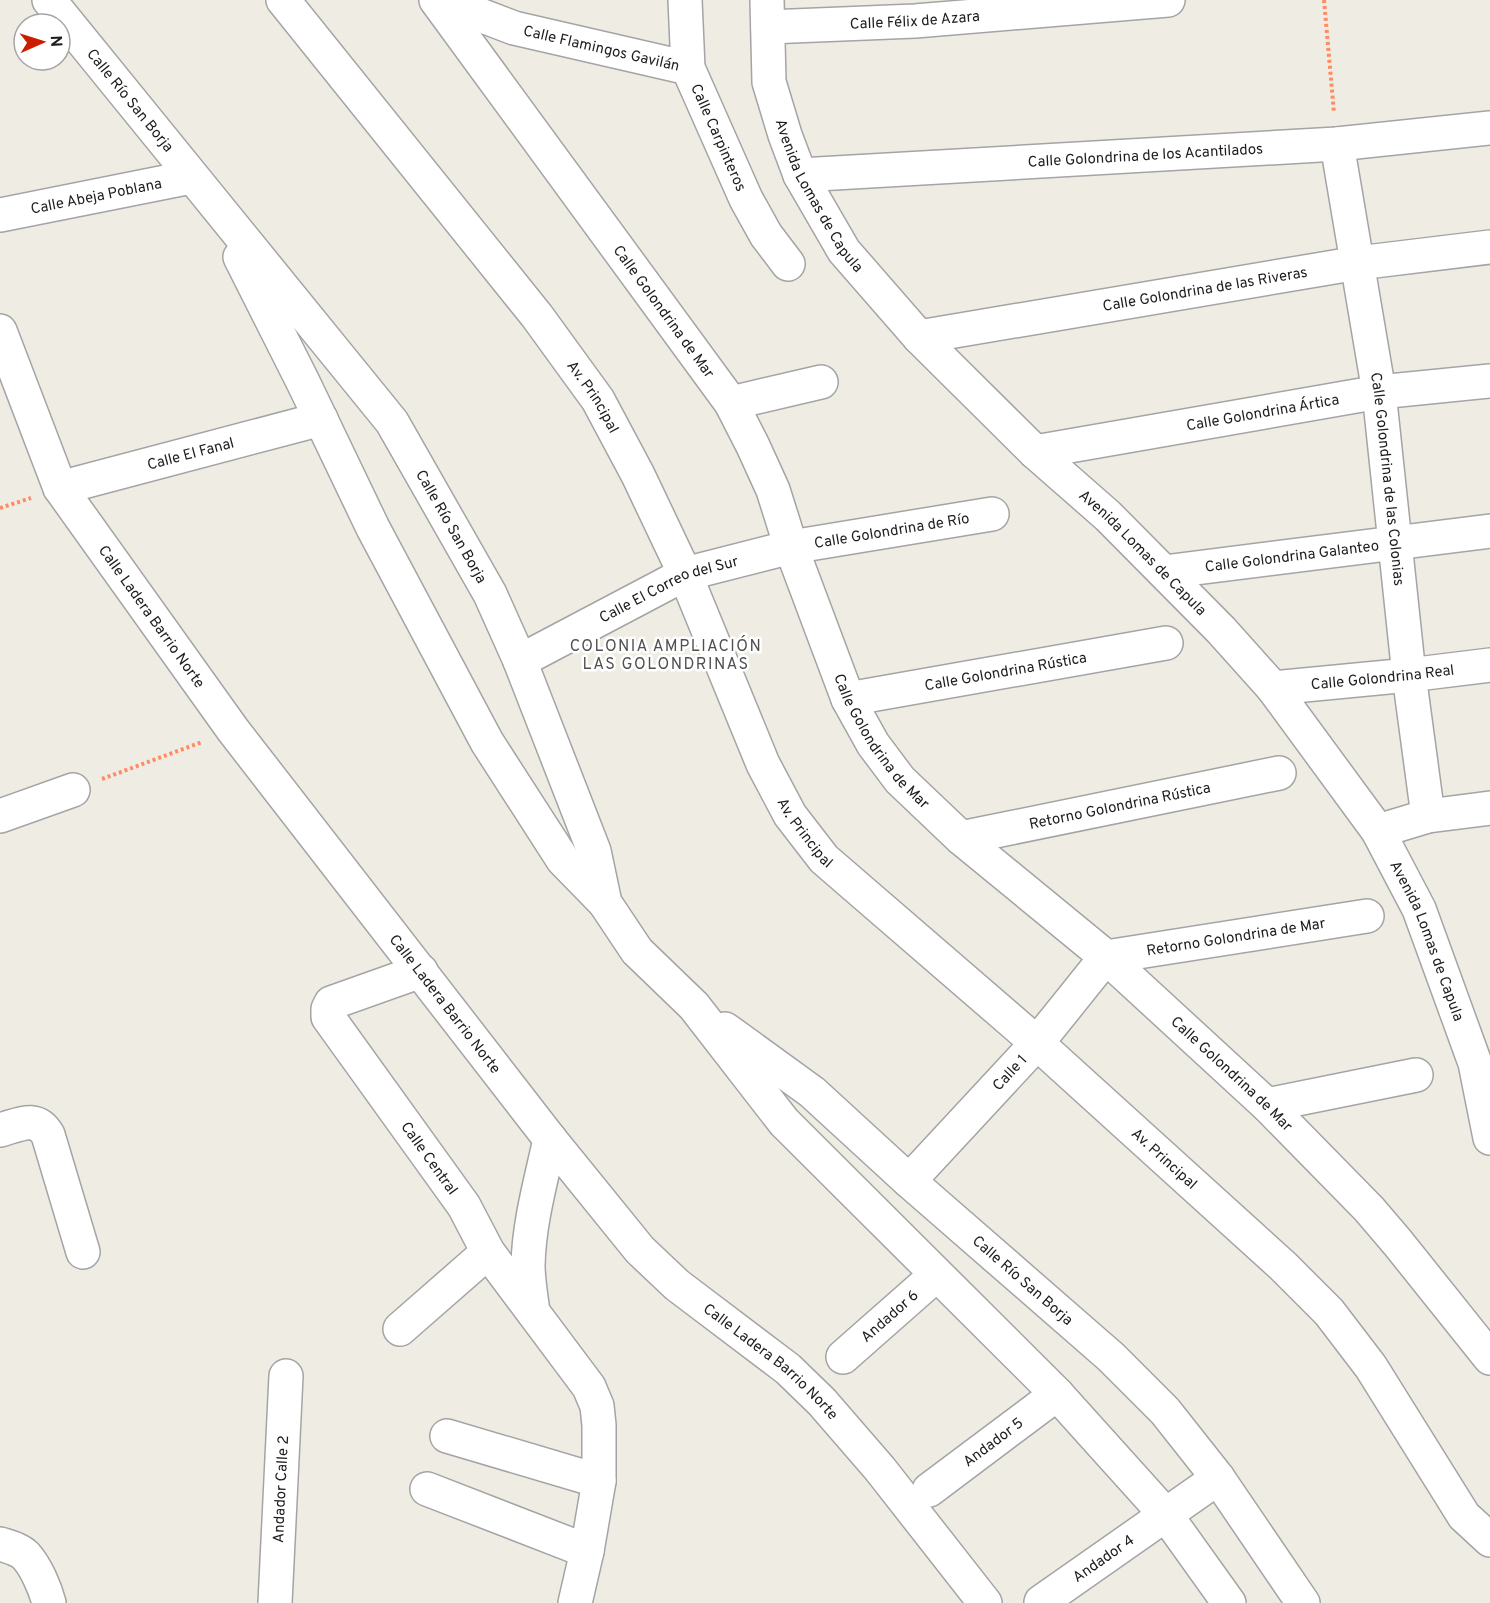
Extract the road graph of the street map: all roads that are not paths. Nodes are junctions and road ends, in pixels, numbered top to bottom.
1 (49, 0) edge
2 (283, 0) edge
3 (436, 0) edge
4 (441, 0) edge
5 (684, 0) edge
6 (1168, 0) edge
7 (914, 10) edge
8 (514, 14) edge
9 (767, 14) edge
10 (688, 68) junction
11 (1490, 128) edge
12 (1336, 144) junction
13 (800, 175) junction
14 (201, 188) junction
15 (0, 215) edge
16 (1490, 247) edge
17 (1358, 263) junction
18 (788, 264) dead end
19 (0, 331) edge
20 (919, 337) junction
21 (1490, 381) edge
22 (821, 382) dead end
23 (1379, 392) junction
24 (730, 403) junction
25 (321, 419) junction
26 (1035, 452) junction
27 (60, 488) junction
28 (992, 514) dead end
29 (1490, 531) edge
30 (1396, 543) junction
31 (791, 547) junction
32 (1164, 572) junction
33 (685, 574) junction
34 (1166, 643) dead end
35 (520, 662) junction
36 (1490, 665) edge
37 (1409, 675) junction
38 (1273, 688) junction
39 (848, 699) junction
40 (1279, 773) dead end
41 (74, 790) road end
42 (1490, 808) edge
43 (0, 816) edge
44 (1428, 816) junction
45 (1378, 831) junction
46 (961, 838) junction
47 (605, 903) junction
48 (1367, 916) dead end
49 (1106, 957) junction
50 (421, 971) junction
51 (694, 1006) junction
52 (1037, 1043) junction
53 (1416, 1075) dead end
54 (1267, 1105) junction
55 (0, 1130) edge
56 (1490, 1138) edge
57 (550, 1139) junction
58 (909, 1181) junction
59 (83, 1252) dead end
60 (488, 1252) junction
61 (936, 1275) junction
62 (533, 1314) junction
63 (400, 1329) dead end
64 (843, 1357) dead end
65 (1490, 1358) edge
66 (286, 1376) dead end
67 (1057, 1394) junction
68 (447, 1436) dead end
69 (1218, 1478) junction
70 (599, 1481) junction
71 (427, 1489) dead end
72 (929, 1490) dead end
73 (1166, 1515) junction
74 (1490, 1540) edge
75 (0, 1544) edge
76 (587, 1551) junction
77 (1041, 1602) edge
78 (49, 1603) edge
79 (275, 1603) edge
80 (576, 1603) edge
81 (985, 1603) edge
82 (1229, 1603) edge
83 (1303, 1603) edge

1 - 14 street, Calle Río San Borja
2 - 33 street, Av. Principal
3 - 24 street, Calle Golondrina de Mar
4 - 8 street, Calle Flamingos Gavilán
5 - 10 street, Calle Carpinteros
6 - 7 street, Calle Félix de Azara
7 - 9 street, Calle Félix de Azara
8 - 10 street, Calle Flamingos Gavilán
9 - 13 street, Avenida Lomas de Capula
10 - 18 street, Calle Carpinteros
11 - 12 street, Calle Golondrina de los Acantilados
12 - 13 street, Calle Golondrina de los Acantilados
12 - 17 street, Calle Golondrina de las Colonias
13 - 20 street, Avenida Lomas de Capula
14 - 15 street, Calle Abeja Poblana
14 - 25 street, Calle Río San Borja
14 - 35 street, Calle Río San Borja
16 - 17 street, Calle Golondrina de las Riveras
17 - 20 street, Calle Golondrina de las Riveras
17 - 23 street, Calle Golondrina de las Colonias
19 - 27 street, Calle Ladera Barrio Norte
20 - 26 street, Avenida Lomas de Capula
21 - 23 street, Calle Golondrina Ártica
22 - 24 street
23 - 26 street, Calle Golondrina Ártica
23 - 30 street, Calle Golondrina de las Colonias
24 - 31 street, Calle Golondrina de Mar
25 - 27 street, Calle El Fanal
25 - 47 street, Calle Río San Borja
26 - 32 street, Avenida Lomas de Capula
27 - 50 street, Calle Ladera Barrio Norte
28 - 31 street, Calle Golondrina de Río
29 - 30 street, Calle Golondrina Galanteo
30 - 32 street, Calle Golondrina Galanteo
30 - 37 street, Calle Golondrina de las Colonias
31 - 33 street, Calle El Correo del Sur
31 - 39 street, Calle Golondrina de Mar
32 - 38 street, Avenida Lomas de Capula
33 - 35 street, Calle El Correo del Sur
33 - 52 street, Av. Principal
34 - 39 street, Calle Golondrina Rústica
35 - 47 street, Calle Río San Borja
36 - 37 street, Calle Golondrina Real
37 - 38 street, Calle Golondrina Real
37 - 44 street, Calle Golondrina de las Colonias
38 - 45 street, Avenida Lomas de Capula
39 - 46 street, Calle Golondrina de Mar
40 - 46 street, Retorno Golondrina Rústica
41 - 43 street
42 - 44 street
44 - 45 street
45 - 56 street, Avenida Lomas de Capula
46 - 49 street, Calle Golondrina de Mar
47 - 51 street, Calle Río San Borja
48 - 49 street, Retorno Golondrina de Mar
49 - 52 street, Calle 1
49 - 54 street, Calle Golondrina de Mar
50 - 57 street, Calle Ladera Barrio Norte
50 - 60 street, Calle Central
51 - 58 street, Calle Río San Borja
51 - 61 street, Calle Río San Borja
52 - 58 street, Calle 1
52 - 74 street, Av. Principal
53 - 54 street
54 - 65 street, Calle Golondrina de Mar
55 - 59 street
57 - 62 street
57 - 81 street, Calle Ladera Barrio Norte
58 - 69 street, Calle Río San Borja
60 - 62 street, Calle Central
60 - 63 street
61 - 64 street, Andador 6
61 - 67 street, Calle Río San Borja
62 - 70 street, Calle Central
66 - 79 street, Andador Calle 2
67 - 72 street, Andador 5
67 - 73 street, Calle Río San Borja
68 - 70 street
69 - 73 street, Andador 4
69 - 83 street, Calle Río San Borja
70 - 76 street, Calle Central
71 - 76 street
73 - 77 street, Andador 4
73 - 82 street, Calle Río San Borja
75 - 78 street
76 - 80 street, Calle Central

